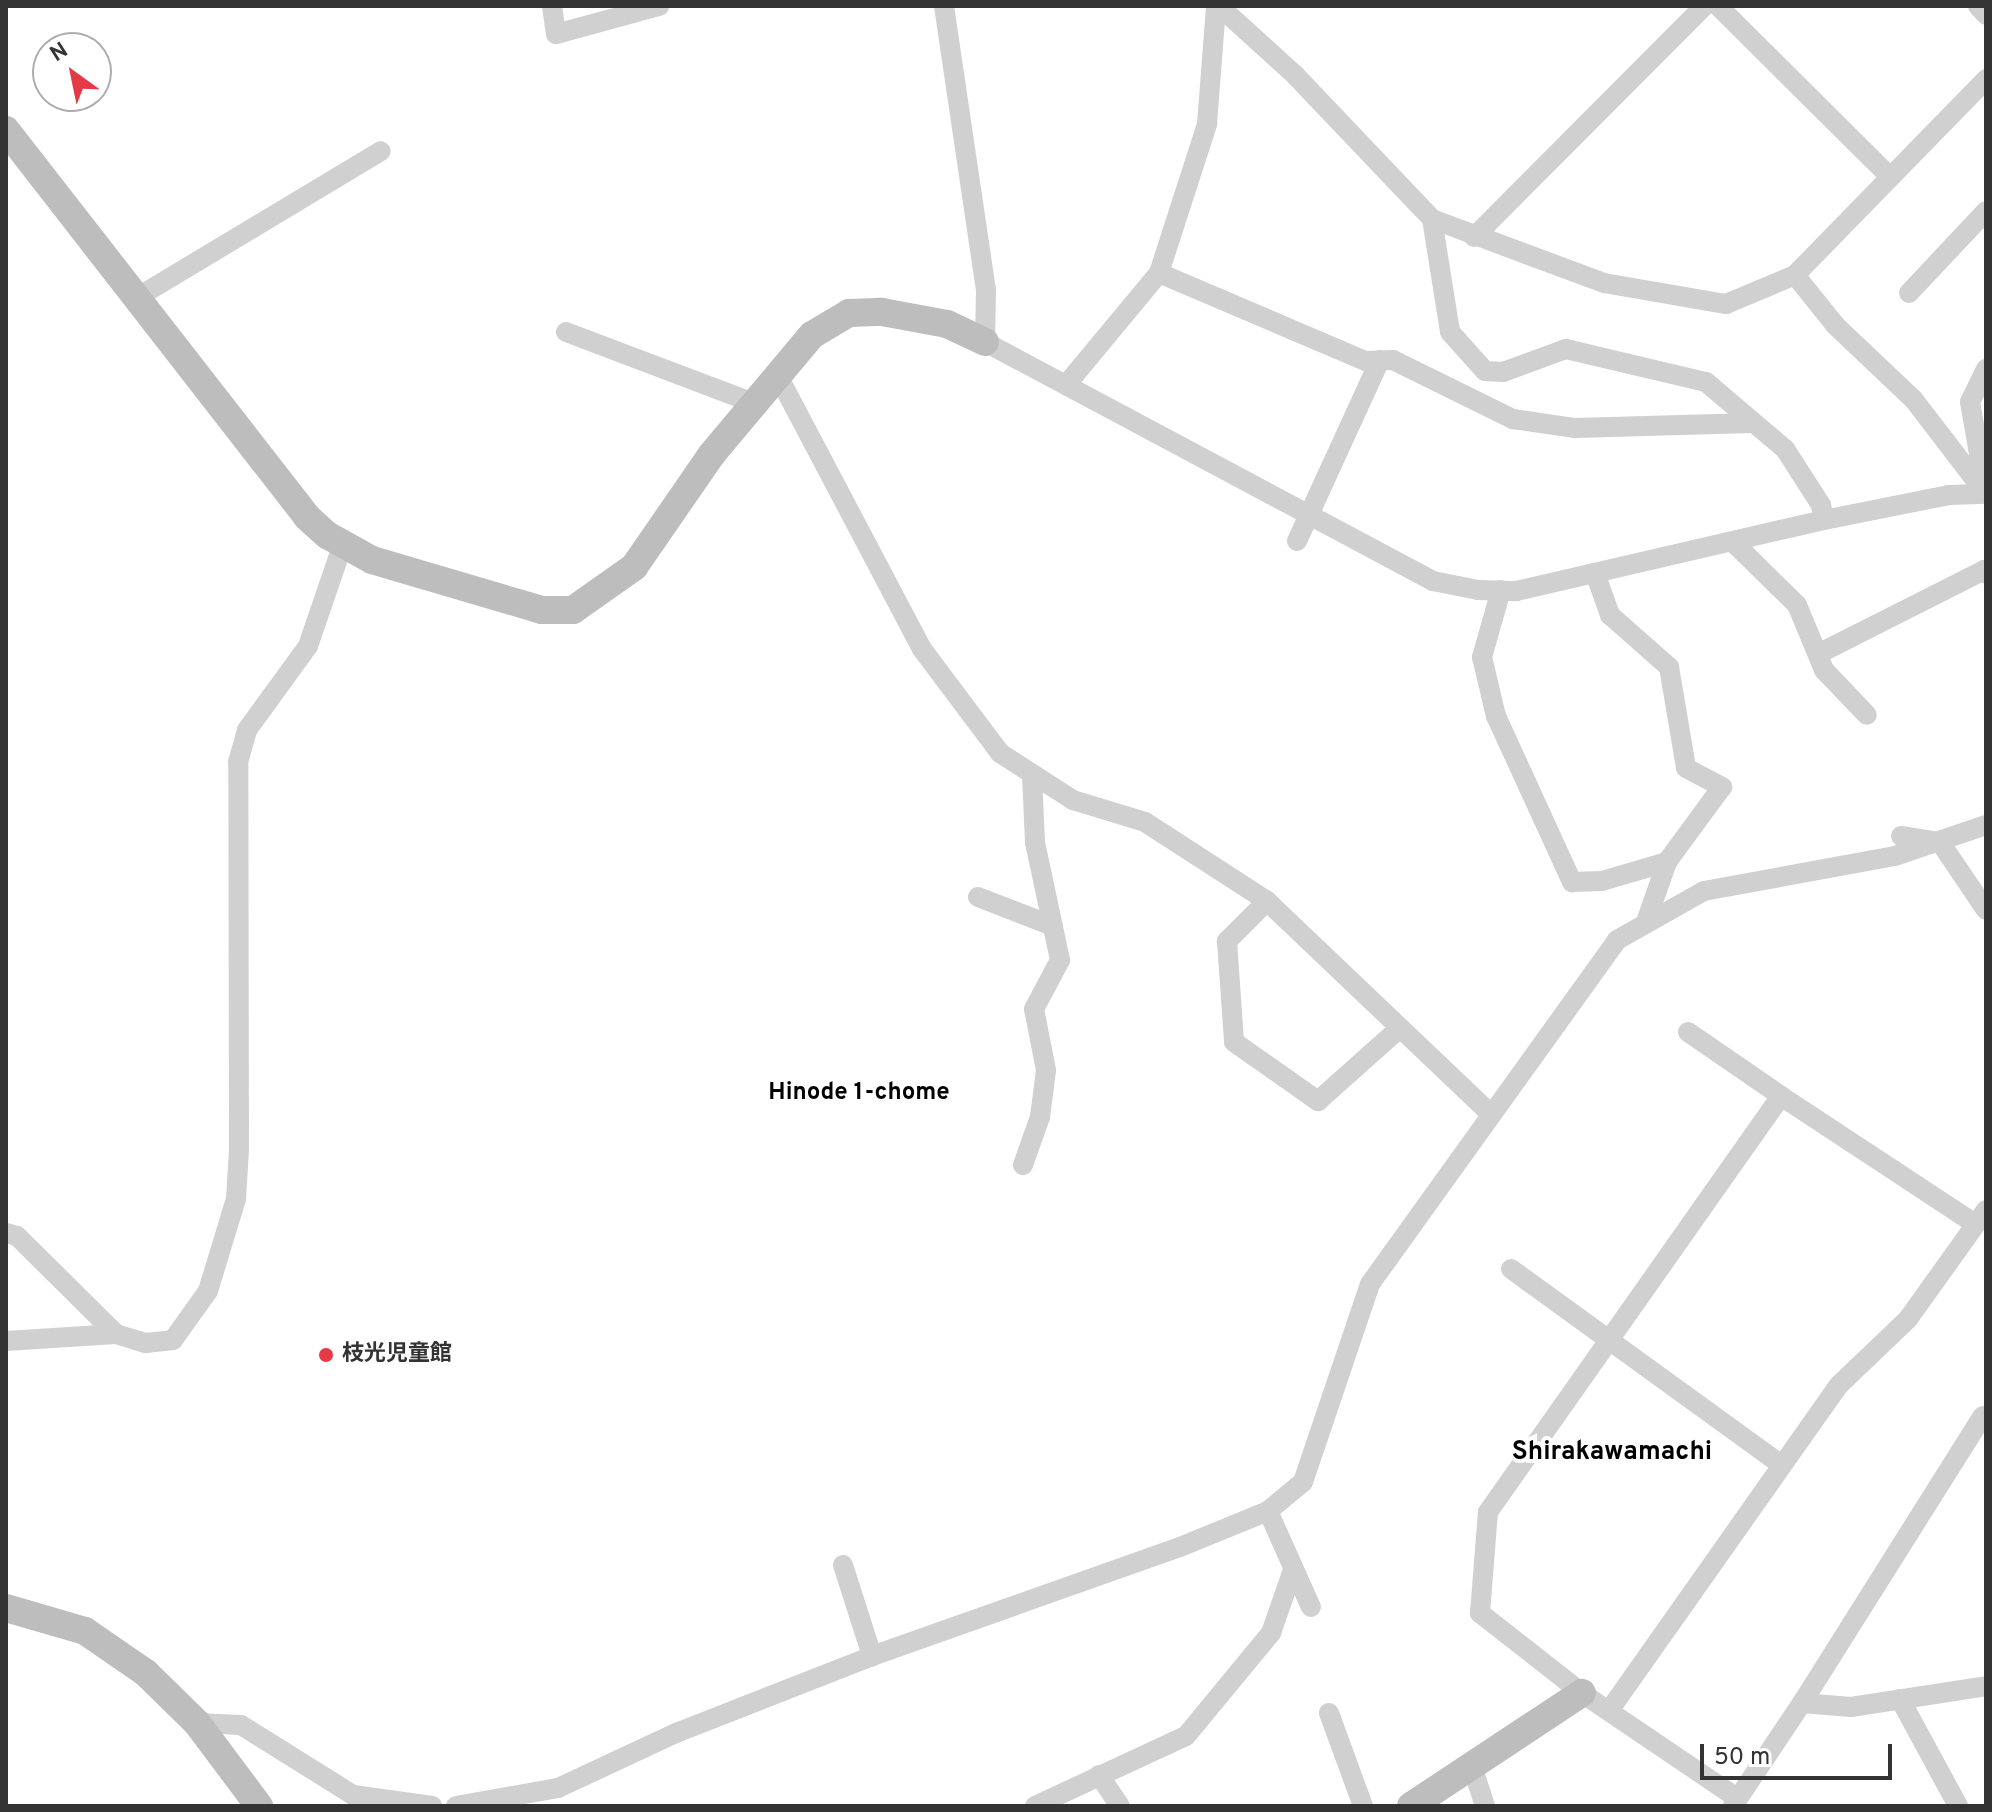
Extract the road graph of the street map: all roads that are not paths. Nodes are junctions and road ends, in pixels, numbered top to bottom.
1 (552, 6) edge
2 (659, 6) edge
3 (944, 6) edge
4 (1218, 6) edge
5 (1704, 6) edge
6 (1718, 6) edge
7 (1978, 6) edge
8 (1986, 15) edge
9 (1986, 79) edge
10 (6, 130) edge
11 (381, 151) dead end
12 (1890, 177) junction
13 (1986, 211) edge
14 (1432, 219) junction
15 (1474, 237) junction
16 (1159, 273) junction
17 (1795, 275) junction
18 (1909, 293) dead end
19 (138, 297) junction
20 (566, 332) dead end
21 (985, 342) junction
22 (1380, 360) junction
23 (1986, 369) edge
24 (777, 374) junction
25 (1066, 385) junction
26 (1981, 386) edge
27 (754, 403) junction
28 (1752, 423) junction
29 (1986, 493) edge
30 (1311, 511) junction
31 (1824, 520) junction
32 (1297, 541) dead end
33 (1734, 543) junction
34 (343, 544) junction
35 (1595, 573) junction
36 (1986, 574) edge
37 (1501, 590) junction
38 (1818, 654) junction
39 (1867, 715) dead end
40 (1032, 775) junction
41 (1986, 825) edge
42 (1901, 836) dead end
43 (1940, 842) junction
44 (1667, 862) junction
45 (978, 897) dead end
46 (1267, 901) junction
47 (1986, 910) edge
48 (1646, 922) junction
49 (1053, 926) junction
50 (1400, 1028) junction
51 (1688, 1032) dead end
52 (1781, 1096) junction
53 (1491, 1114) junction
54 (1023, 1165) dead end
55 (1980, 1217) edge
56 (6, 1233) edge
57 (1511, 1269) dead end
58 (116, 1334) junction
59 (1608, 1339) junction
60 (6, 1341) edge
61 (1983, 1416) dead end
62 (1782, 1465) junction
63 (1268, 1511) junction
64 (843, 1565) dead end
65 (1293, 1570) junction
66 (1311, 1607) dead end
67 (6, 1608) edge
68 (872, 1656) junction
69 (1986, 1686) edge
70 (1582, 1693) junction
71 (1900, 1699) junction
72 (1802, 1703) junction
73 (1611, 1708) junction
74 (1329, 1713) dead end
75 (197, 1723) junction
76 (1472, 1766) junction
77 (1099, 1775) junction
78 (561, 1797) edge
79 (1735, 1802) edge
80 (259, 1806) edge
81 (432, 1806) edge
82 (456, 1806) edge
83 (1035, 1806) edge
84 (1120, 1806) edge
85 (1363, 1806) edge
86 (1411, 1806) edge
87 (1485, 1806) edge
88 (1958, 1806) edge

1 - 2 street
3 - 21 street
4 - 14 street
4 - 16 street
5 - 15 street
6 - 12 street
7 - 8 street
9 - 12 street
10 - 19 street
11 - 19 street
12 - 17 street
13 - 18 street
14 - 15 street
14 - 28 street
15 - 17 street
16 - 22 street
16 - 25 street
17 - 29 street
19 - 34 street
20 - 27 street
21 - 24 street
21 - 25 street
22 - 28 street
22 - 30 street
23 - 26 street
24 - 27 street
24 - 40 street
25 - 30 street
26 - 29 street
27 - 34 street
28 - 31 street
29 - 31 street
30 - 32 street
30 - 37 street
31 - 33 street
33 - 35 street
33 - 38 street
34 - 58 street
35 - 37 street
35 - 44 street
36 - 38 street
37 - 44 street
38 - 39 street
40 - 46 street
40 - 49 street
41 - 43 street
42 - 43 street
43 - 47 street
43 - 48 street
44 - 48 street
45 - 49 street
46 - 50 street
46 - 50 street
48 - 53 street
49 - 54 street
50 - 53 street
51 - 52 street
52 - 55 street
52 - 59 street
53 - 63 street
55 - 62 street
56 - 58 street
57 - 59 street
58 - 60 street
59 - 62 street
59 - 70 street
61 - 72 street
62 - 73 street
63 - 65 street
63 - 68 street
64 - 68 street
65 - 66 street
65 - 77 street
67 - 75 street
68 - 78 street
69 - 71 street
70 - 73 street
70 - 76 street
71 - 72 street
71 - 88 street
72 - 79 street
73 - 79 street
74 - 85 street
75 - 80 street
75 - 81 street
76 - 86 street
76 - 87 street
77 - 83 street
77 - 84 street
78 - 82 street

